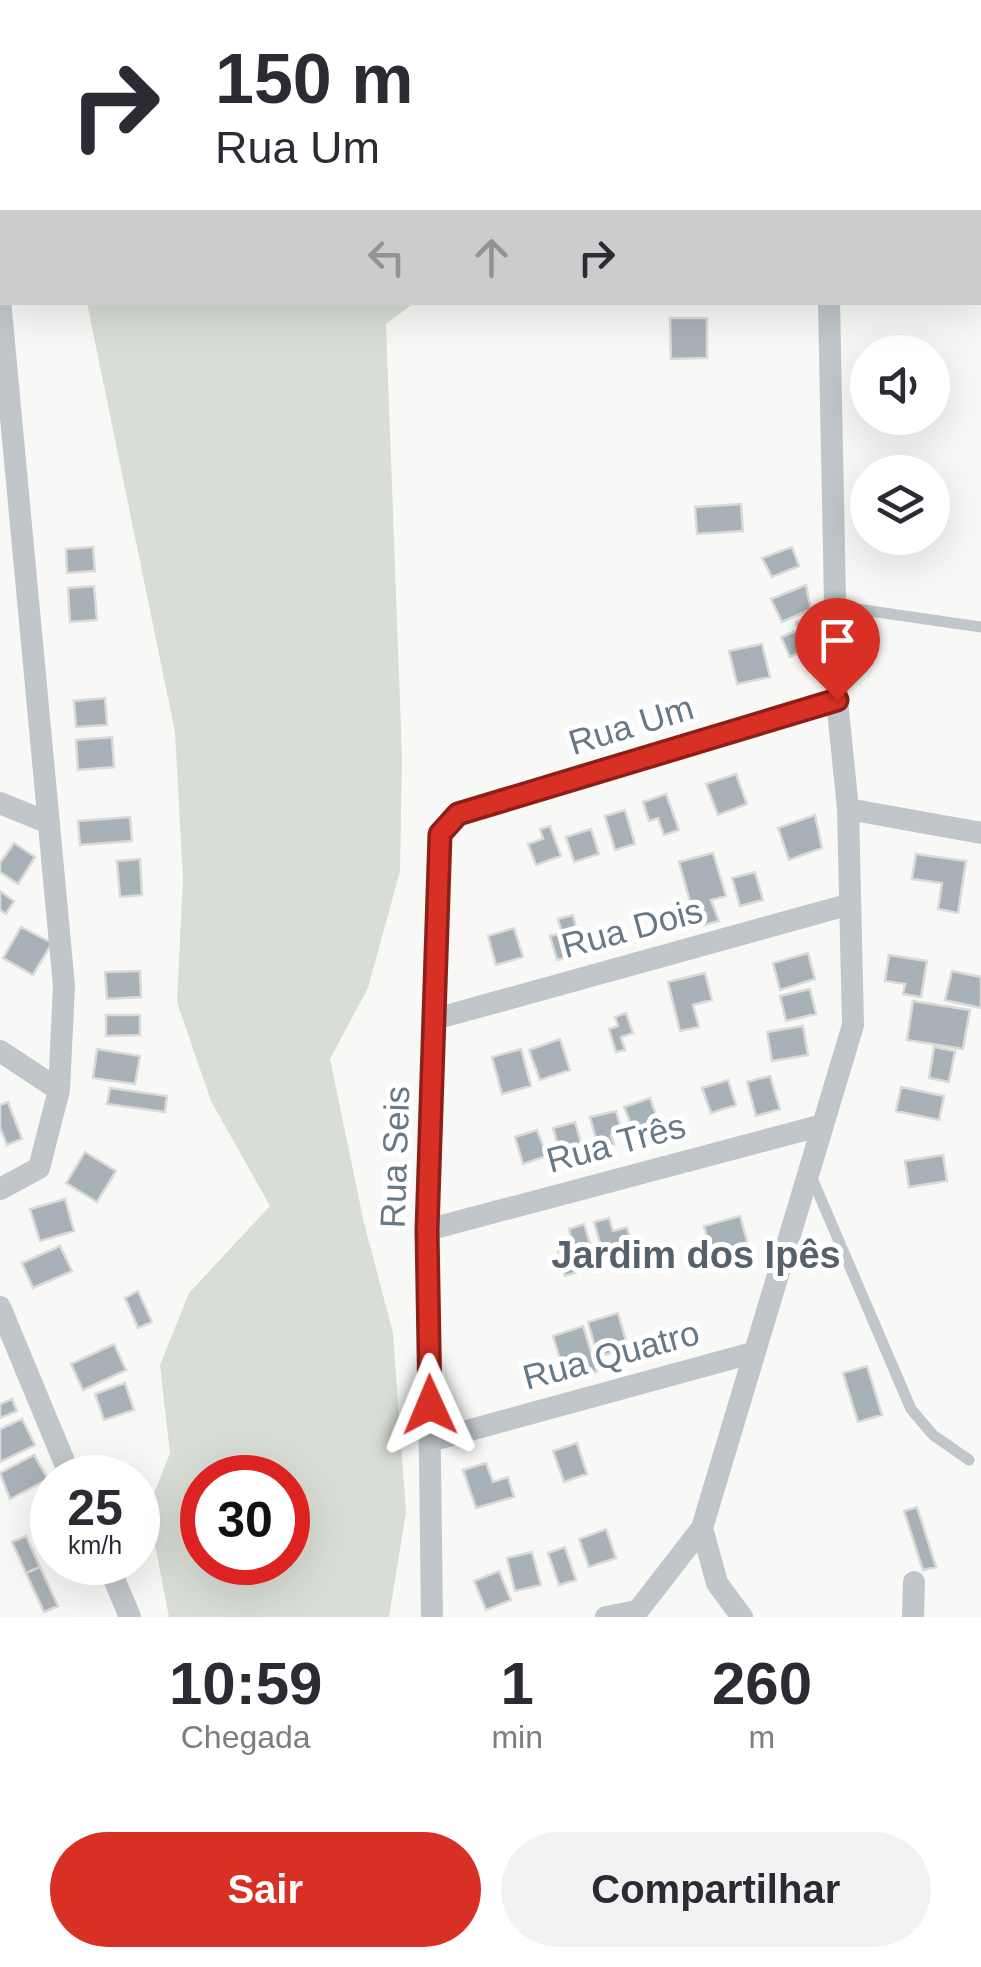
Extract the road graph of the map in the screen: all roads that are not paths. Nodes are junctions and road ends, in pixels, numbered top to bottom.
1 (0, 300) edge
2 (829, 305) edge
3 (0, 316) edge
4 (11, 555) edge
5 (836, 606) junction
6 (981, 628) edge
7 (837, 700) junction
8 (0, 803) edge
9 (848, 809) junction
10 (49, 823) junction
11 (449, 823) joint
12 (981, 833) edge
13 (847, 905) junction
14 (435, 1019) junction
15 (0, 1051) edge
16 (59, 1090) junction
17 (823, 1125) junction
18 (809, 1172) junction
19 (0, 1189) edge
20 (427, 1230) junction
21 (0, 1307) edge
22 (752, 1353) junction
23 (430, 1440) junction
24 (61, 1455) edge
25 (969, 1460) dead end
26 (702, 1528) junction
27 (914, 1582) dead end
28 (117, 1585) edge
29 (635, 1614) edge
30 (130, 1617) edge
31 (432, 1617) edge
32 (606, 1617) edge
33 (742, 1617) edge
34 (913, 1617) edge

1 - 3 street
2 - 5 street
3 - 4 street
4 - 10 street
5 - 6 lane
5 - 7 street
7 - 9 street
7 - 11 street, Rua Um
8 - 10 street
9 - 12 street
9 - 13 street
10 - 16 street
11 - 14 street, Rua Seis
13 - 14 street, Rua Dois
13 - 17 street
14 - 20 street, Rua Seis
15 - 16 street
16 - 19 street
17 - 18 street
17 - 20 street, Rua Três
18 - 22 street
18 - 25 lane
20 - 23 street, Rua Seis
21 - 24 street
22 - 23 street, Rua Quatro
22 - 26 street
23 - 31 street, Rua Seis
26 - 29 street
26 - 33 street
27 - 34 street
28 - 30 street
29 - 32 street

